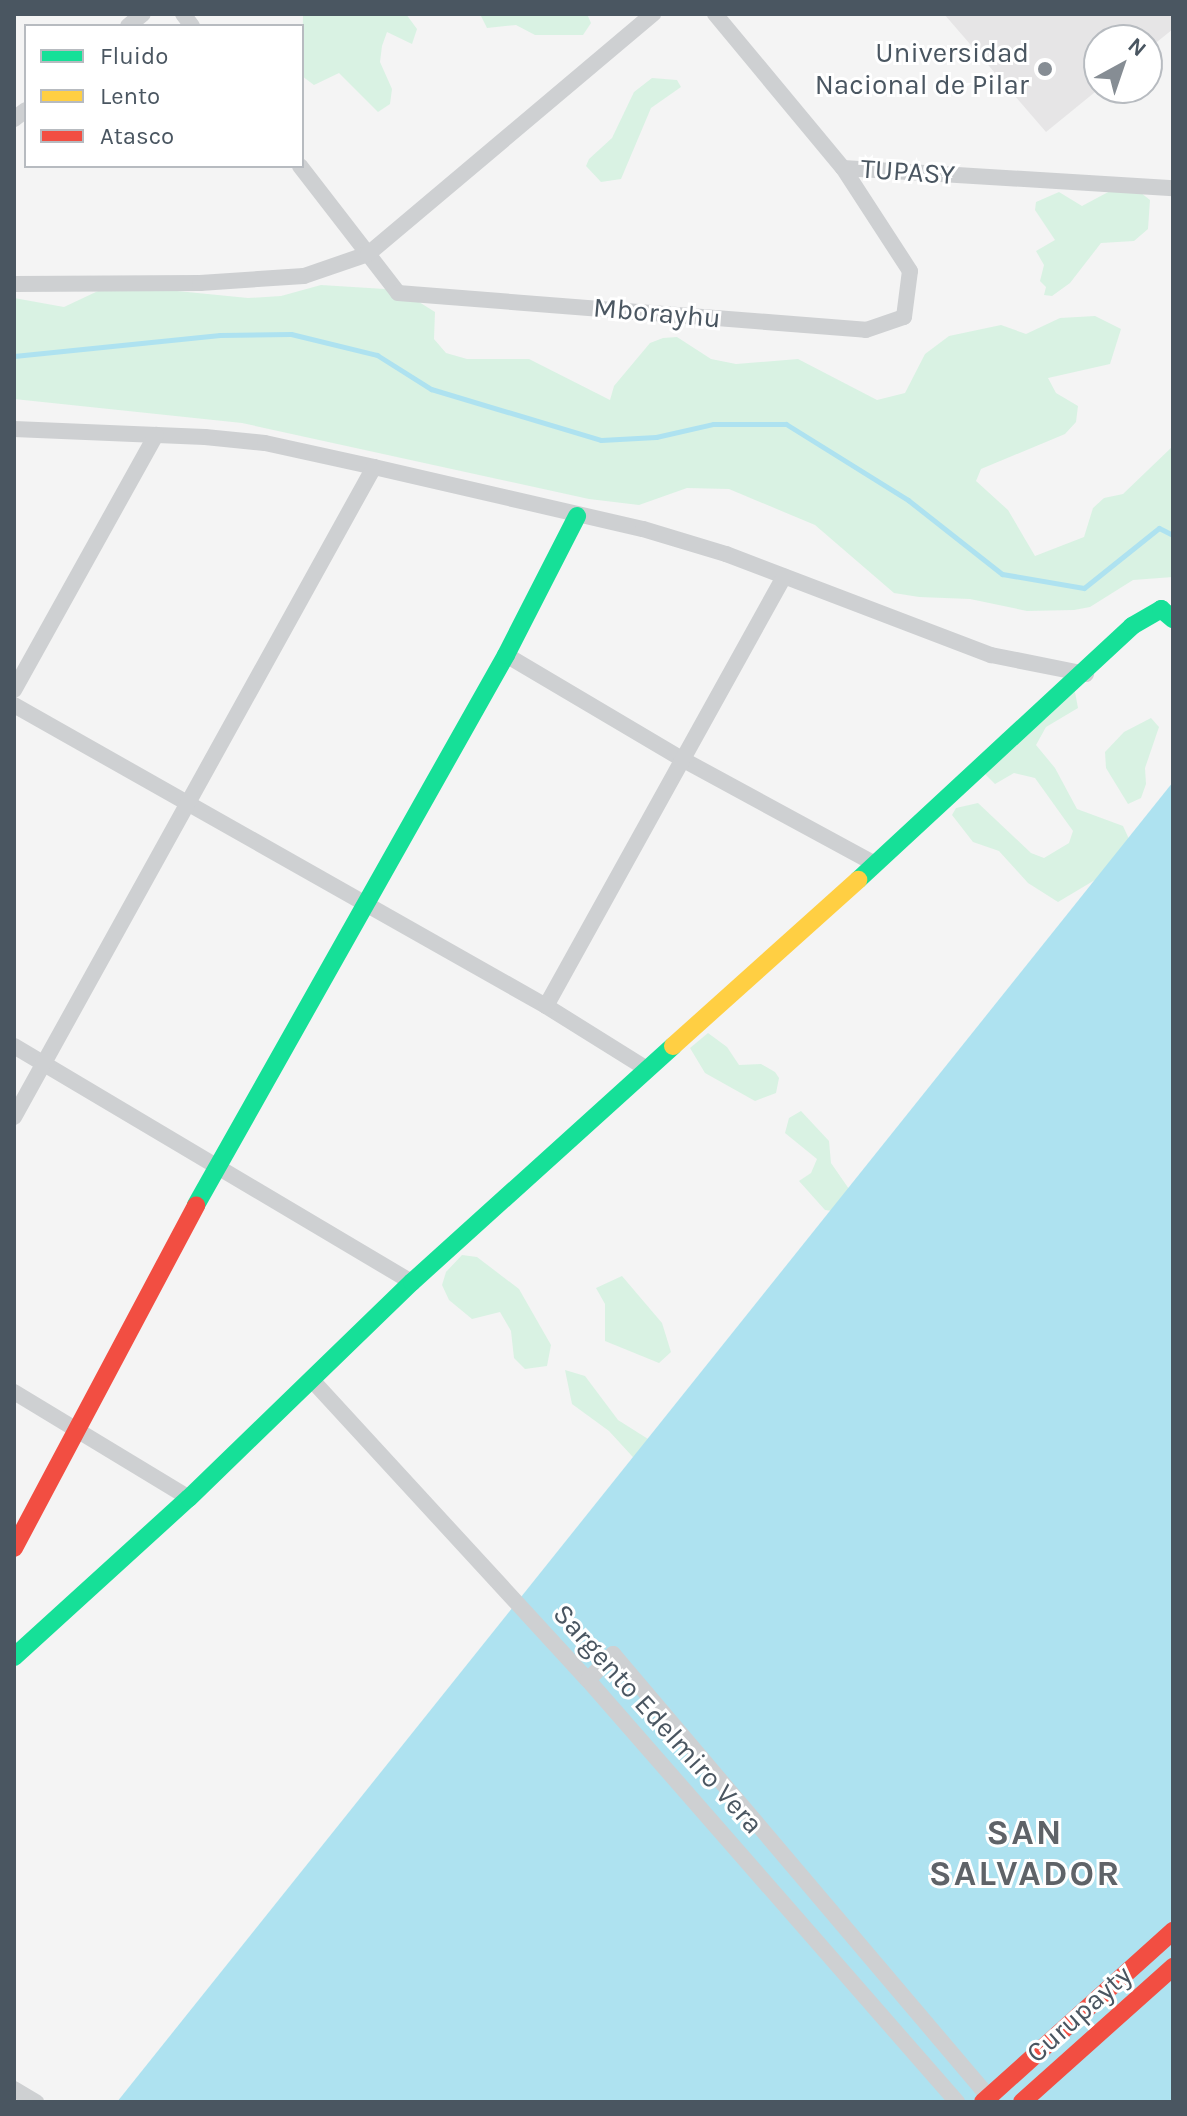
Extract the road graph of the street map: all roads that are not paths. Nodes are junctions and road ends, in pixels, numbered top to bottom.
1 (653, 14) edge
2 (715, 14) edge
3 (302, 168) edge
4 (843, 168) junction
5 (1173, 188) edge
6 (368, 254) junction
7 (14, 284) edge
8 (14, 429) edge
9 (156, 435) junction
10 (374, 467) junction
11 (577, 516) junction
12 (784, 577) junction
13 (1173, 619) edge
14 (506, 655) junction
15 (1086, 674) junction
16 (14, 690) edge
17 (14, 705) edge
18 (680, 758) junction
19 (189, 805) junction
20 (875, 864) junction
21 (367, 903) junction
22 (546, 1006) junction
23 (14, 1046) edge
24 (42, 1063) junction
25 (647, 1069) junction
26 (14, 1117) edge
27 (218, 1163) junction
28 (412, 1282) junction
29 (311, 1379) junction
30 (14, 1392) edge
31 (78, 1430) junction
32 (189, 1498) junction
33 (14, 1548) edge
34 (14, 1657) edge
35 (588, 1680) junction
36 (1173, 1931) edge
37 (1173, 1967) edge
38 (14, 2089) edge
39 (988, 2100) edge
40 (36, 2102) edge
41 (957, 2102) edge
42 (1022, 2102) edge

1 - 6 street
2 - 4 street, TUPASY
3 - 6 street, Mborayhu
4 - 5 street, TUPASY
4 - 6 street, Mborayhu
6 - 7 street
8 - 9 street
9 - 10 street
9 - 16 street
10 - 11 street
10 - 19 street
11 - 12 street
11 - 14 street
12 - 15 street
12 - 18 street
13 - 15 street
14 - 18 street
14 - 21 street
15 - 20 street
17 - 19 street
18 - 20 street
18 - 22 street
19 - 21 street
19 - 24 street
20 - 25 street
21 - 22 street
21 - 27 street
22 - 25 street
23 - 24 street
24 - 26 street
24 - 27 street
25 - 28 street
27 - 28 street
27 - 31 street
28 - 29 street
29 - 32 street
29 - 35 street, Sargento Edelmiro Vera
30 - 31 street
31 - 32 street
31 - 33 street
32 - 34 street
35 - 39 street, Sargento Edelmiro Vera
35 - 41 street, Sargento Edelmiro Vera
36 - 39 street
37 - 42 street, Curupayty
38 - 40 street

